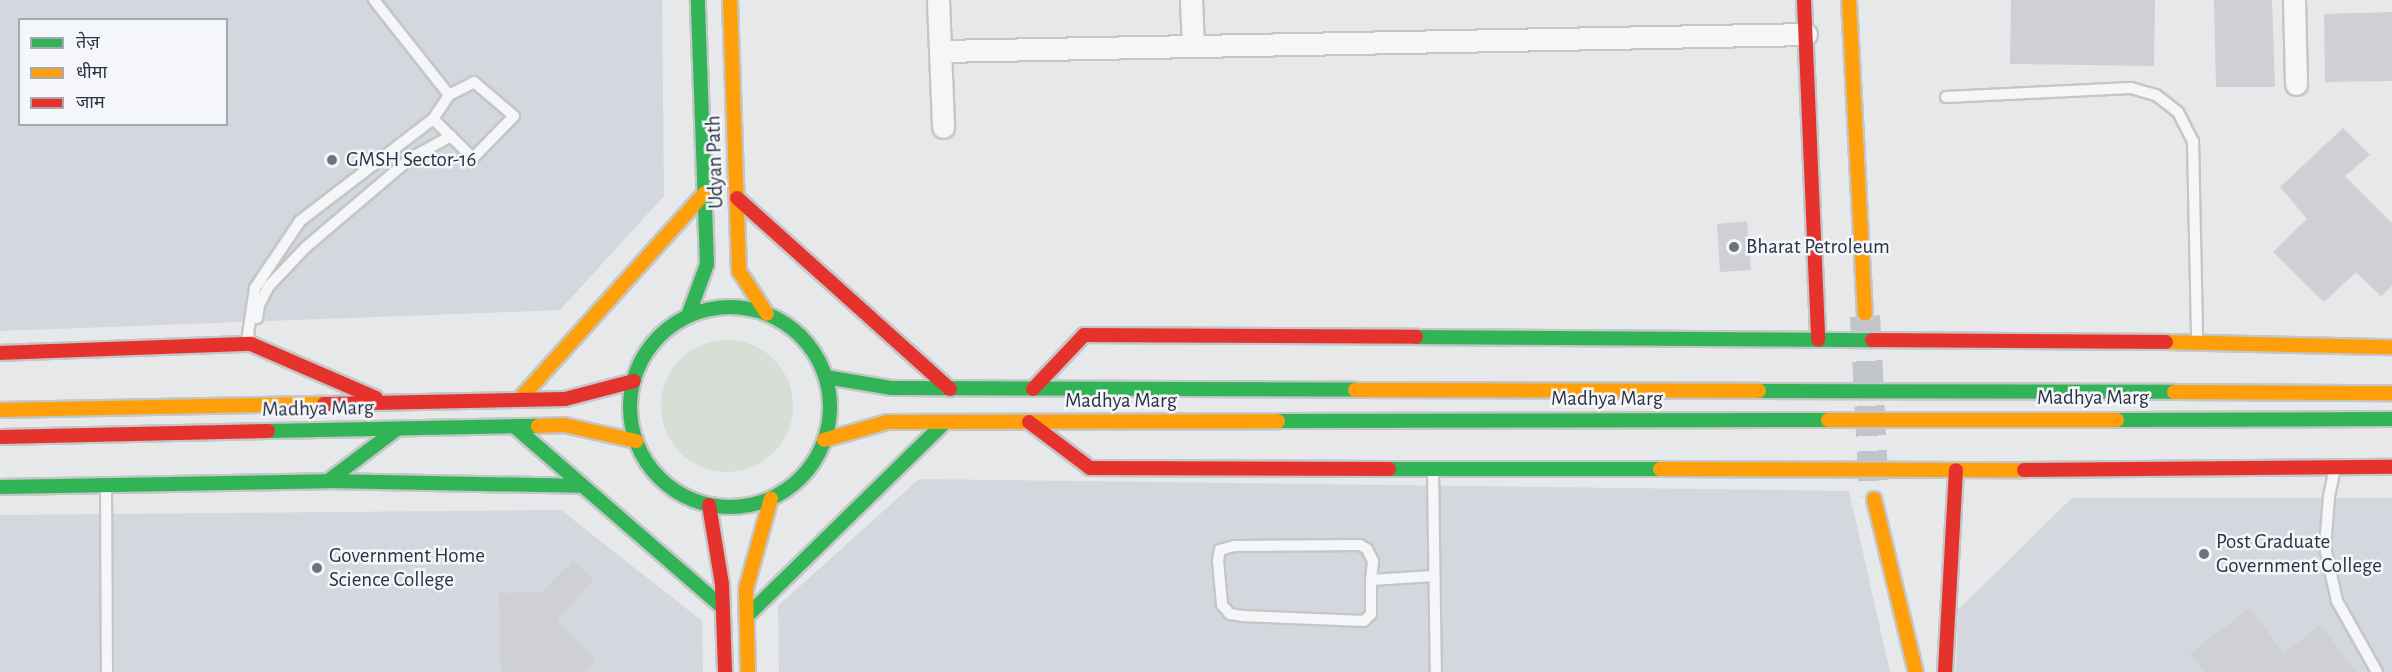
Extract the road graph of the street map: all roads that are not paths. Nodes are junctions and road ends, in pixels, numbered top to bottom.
1 (374, 0) edge
2 (698, 0) edge
3 (730, 0) edge
4 (938, 0) edge
5 (1191, 0) edge
6 (1804, 0) edge
7 (1849, 0) edge
8 (2294, 0) edge
9 (1806, 34) junction
10 (1193, 46) junction
11 (940, 51) junction
12 (2296, 84) dead end
13 (449, 95) junction
14 (1946, 97) dead end
15 (433, 119) junction
16 (943, 127) dead end
17 (451, 136) junction
18 (705, 193) junction
19 (737, 198) junction
20 (767, 314) junction
21 (1865, 314) tunnel mouth
22 (688, 316) junction
23 (1818, 340) junction
24 (2197, 342) junction
25 (251, 344) junction
26 (2392, 347) edge
27 (0, 353) edge
28 (826, 377) junction
29 (634, 381) junction
30 (950, 389) junction
31 (1033, 389) junction
32 (2392, 393) edge
33 (519, 400) junction
34 (386, 403) junction
35 (0, 410) edge
36 (2392, 419) edge
37 (945, 422) junction
38 (1029, 422) junction
39 (514, 426) junction
40 (397, 429) junction
41 (0, 437) edge
42 (824, 440) junction
43 (636, 441) junction
44 (2392, 467) edge
45 (2336, 468) junction
46 (1433, 469) junction
47 (1956, 470) junction
48 (328, 481) junction
49 (106, 485) junction
50 (0, 486) edge
51 (582, 486) junction
52 (771, 498) junction
53 (1874, 499) tunnel mouth
54 (709, 505) junction
55 (1434, 576) junction
56 (1371, 580) junction
57 (722, 607) junction
58 (747, 616) junction
59 (107, 672) edge
60 (725, 672) edge
61 (748, 672) edge
62 (1436, 672) edge
63 (1916, 672) edge
64 (1945, 672) edge
65 (2377, 672) edge

1 - 13 lane
2 - 18 main road, Udyan Path
3 - 19 main road, Udyan Path
4 - 11 street
5 - 10 street
6 - 9 main road
7 - 21 main road
8 - 12 street
9 - 10 street
9 - 23 main road
10 - 11 street
11 - 16 street
13 - 15 lane
13 - 17 lane
14 - 24 lane
15 - 17 lane
15 - 25 lane
17 - 25 lane
18 - 22 main road, Udyan Path
18 - 33 main road
19 - 20 main road, Udyan Path
19 - 30 main road
20 - 22 main road
20 - 28 main road
22 - 29 main road
23 - 24 main road
23 - 31 main road
24 - 26 main road
25 - 27 main road
25 - 34 main road
28 - 30 main road, Madhya Marg
28 - 42 main road
29 - 33 main road, Madhya Marg
29 - 43 main road
30 - 31 main road, Madhya Marg
31 - 32 main road, Madhya Marg
33 - 34 main road, Madhya Marg
34 - 35 main road, Madhya Marg
36 - 38 main road, Madhya Marg
37 - 38 main road, Madhya Marg
37 - 42 main road, Madhya Marg
37 - 58 main road
38 - 46 main road
39 - 40 main road, Madhya Marg
39 - 43 main road, Madhya Marg
39 - 51 main road
40 - 41 main road, Madhya Marg
40 - 48 main road
42 - 52 main road
43 - 54 main road
44 - 45 main road
45 - 47 main road
45 - 65 lane
46 - 47 main road
46 - 55 lane
47 - 64 main road
48 - 49 main road
48 - 51 main road
49 - 50 main road
49 - 59 lane
51 - 57 main road
52 - 54 main road
52 - 58 main road
53 - 63 main road
54 - 57 main road
55 - 56 lane
55 - 62 lane
56 - 56 lane
57 - 60 main road
58 - 61 main road

